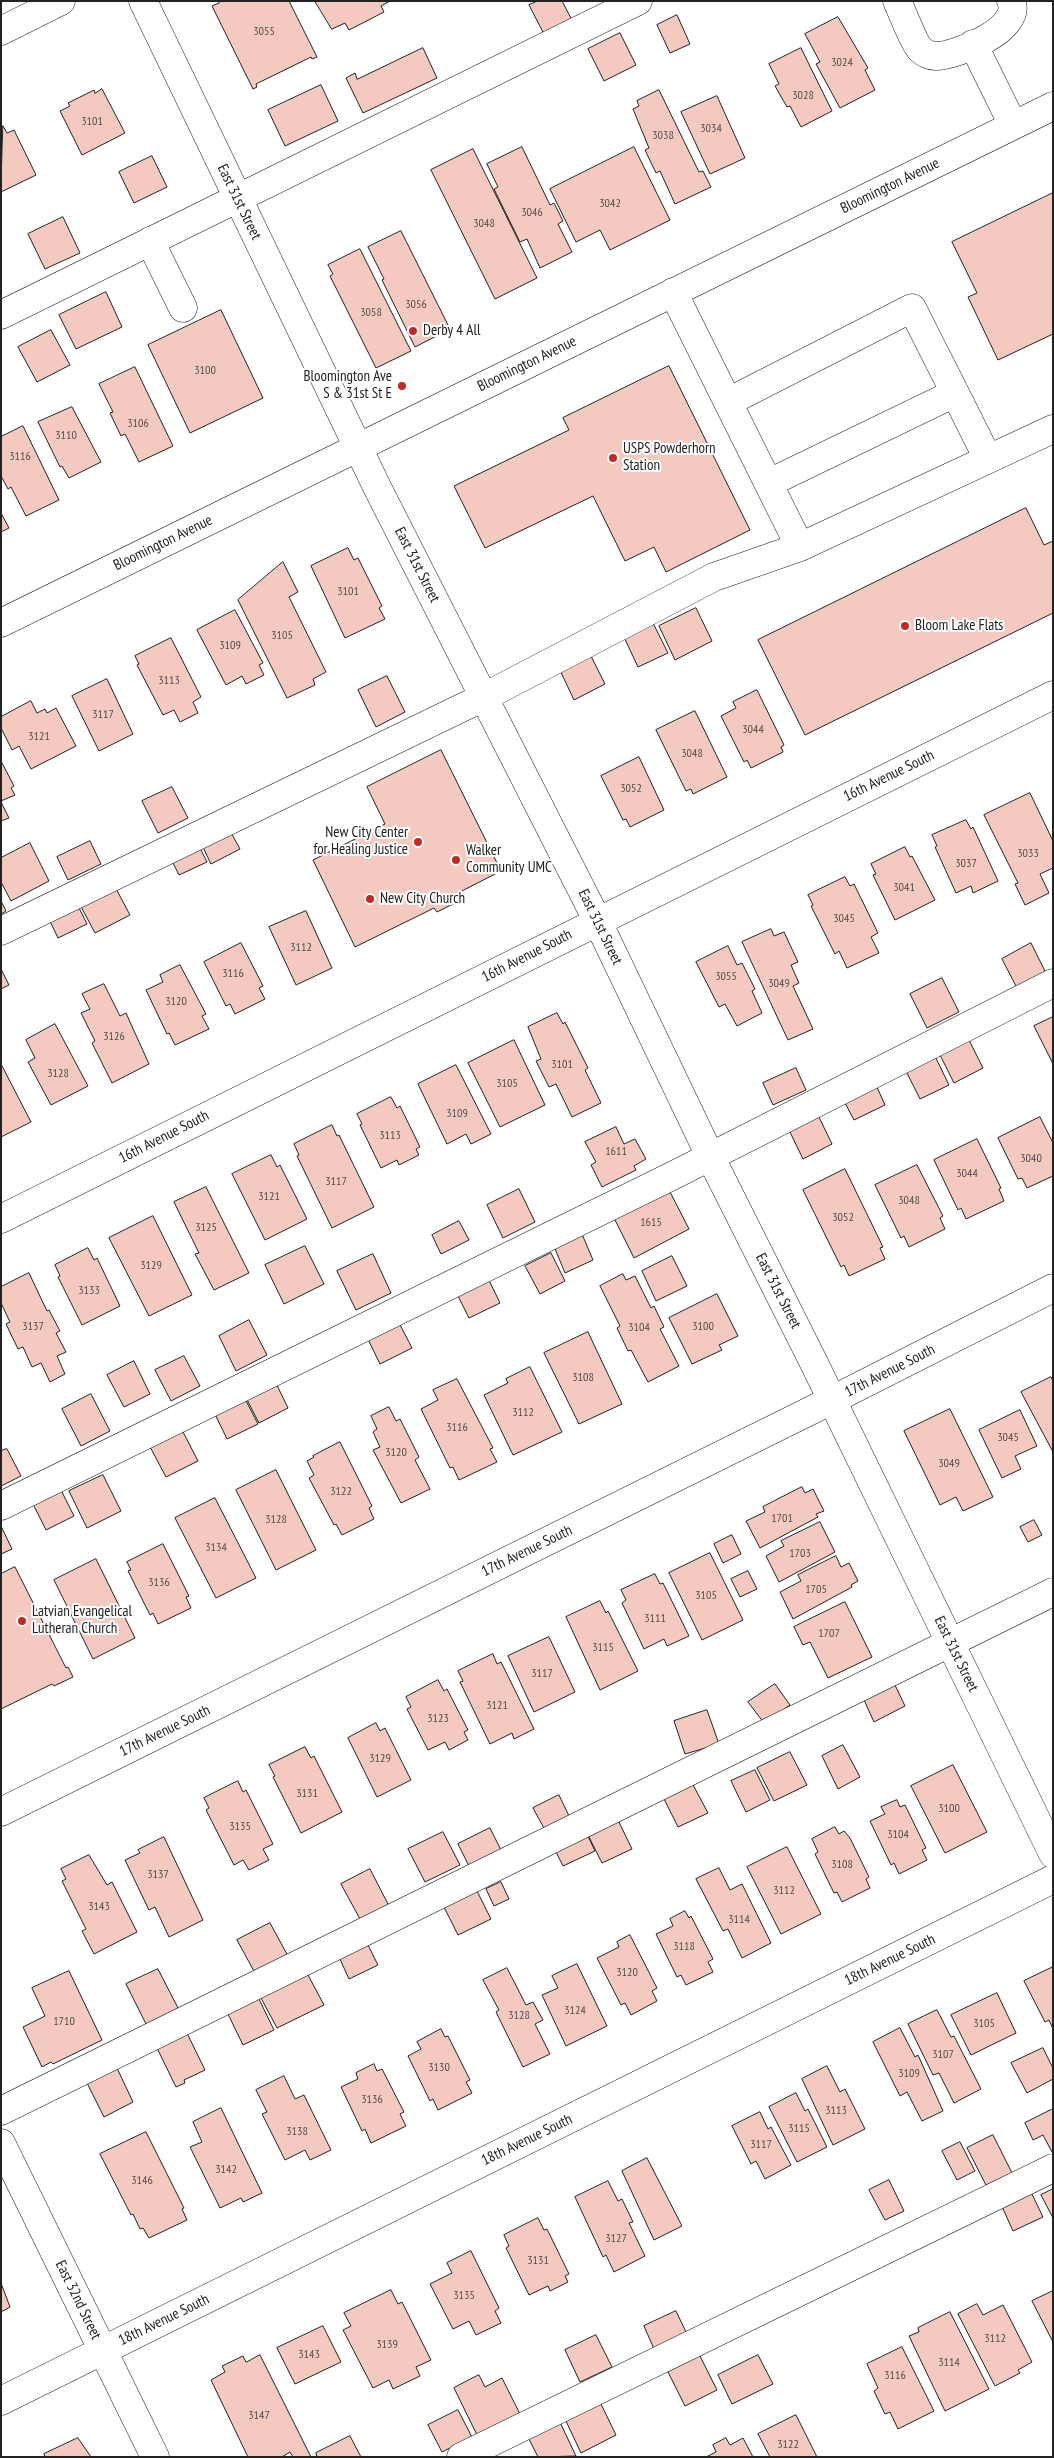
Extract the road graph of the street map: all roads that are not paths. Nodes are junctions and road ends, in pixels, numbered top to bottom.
1 (61, 1) edge
2 (142, 1) edge
3 (638, 1) edge
4 (897, 1) edge
5 (1011, 1) edge
6 (1, 31) edge
7 (973, 44) junction
8 (1053, 106) edge
9 (1013, 126) junction
10 (238, 199) junction
11 (150, 241) junction
12 (672, 292) junction
13 (183, 308) dead end
14 (1, 315) edge
15 (955, 393) junction
16 (728, 402) junction
17 (1053, 429) edge
18 (359, 447) junction
19 (988, 459) junction
20 (769, 483) junction
21 (800, 546) junction
22 (1, 623) edge
23 (1053, 695) edge
24 (484, 696) junction
25 (598, 920) junction
26 (1, 931) edge
27 (1053, 983) edge
28 (710, 1156) junction
29 (1, 1218) edge
30 (1053, 1288) edge
31 (832, 1400) junction
32 (1, 1506) edge
33 (1053, 1592) edge
34 (950, 1643) junction
35 (1, 1812) edge
36 (1053, 1854) edge
37 (1053, 1879) edge
38 (1, 2111) edge
39 (1, 2143) edge
40 (1053, 2168) edge
41 (103, 2351) junction
42 (1, 2401) edge
43 (155, 2457) edge
44 (460, 2457) edge

1 - 6 street
2 - 10 street, East 31st Street
3 - 10 street
4 - 7 street
5 - 7 street
7 - 9 street
8 - 9 street, Bloomington Avenue
9 - 12 street, Bloomington Avenue
10 - 11 street
10 - 18 street, East 31st Street
11 - 13 street
11 - 14 street
12 - 16 street
12 - 18 street, Bloomington Avenue
15 - 16 street
15 - 19 street
15 - 20 street
16 - 20 street
17 - 19 street
18 - 22 street, Bloomington Avenue
18 - 24 street, East 31st Street
19 - 21 street
20 - 21 street
21 - 24 street
23 - 25 street, 16th Avenue South
24 - 25 street, East 31st Street
24 - 26 street
25 - 28 street, East 31st Street
25 - 29 street, 16th Avenue South
27 - 28 street
28 - 31 street, East 31st Street
28 - 32 street
30 - 31 street, 17th Avenue South
31 - 34 street, East 31st Street
31 - 35 street, 17th Avenue South
33 - 34 street
34 - 36 street, East 31st Street
34 - 38 street
37 - 41 street, 18th Avenue South
39 - 41 street, East 32nd Street
40 - 44 street
41 - 42 street, 18th Avenue South
41 - 43 street, East 32nd Street

